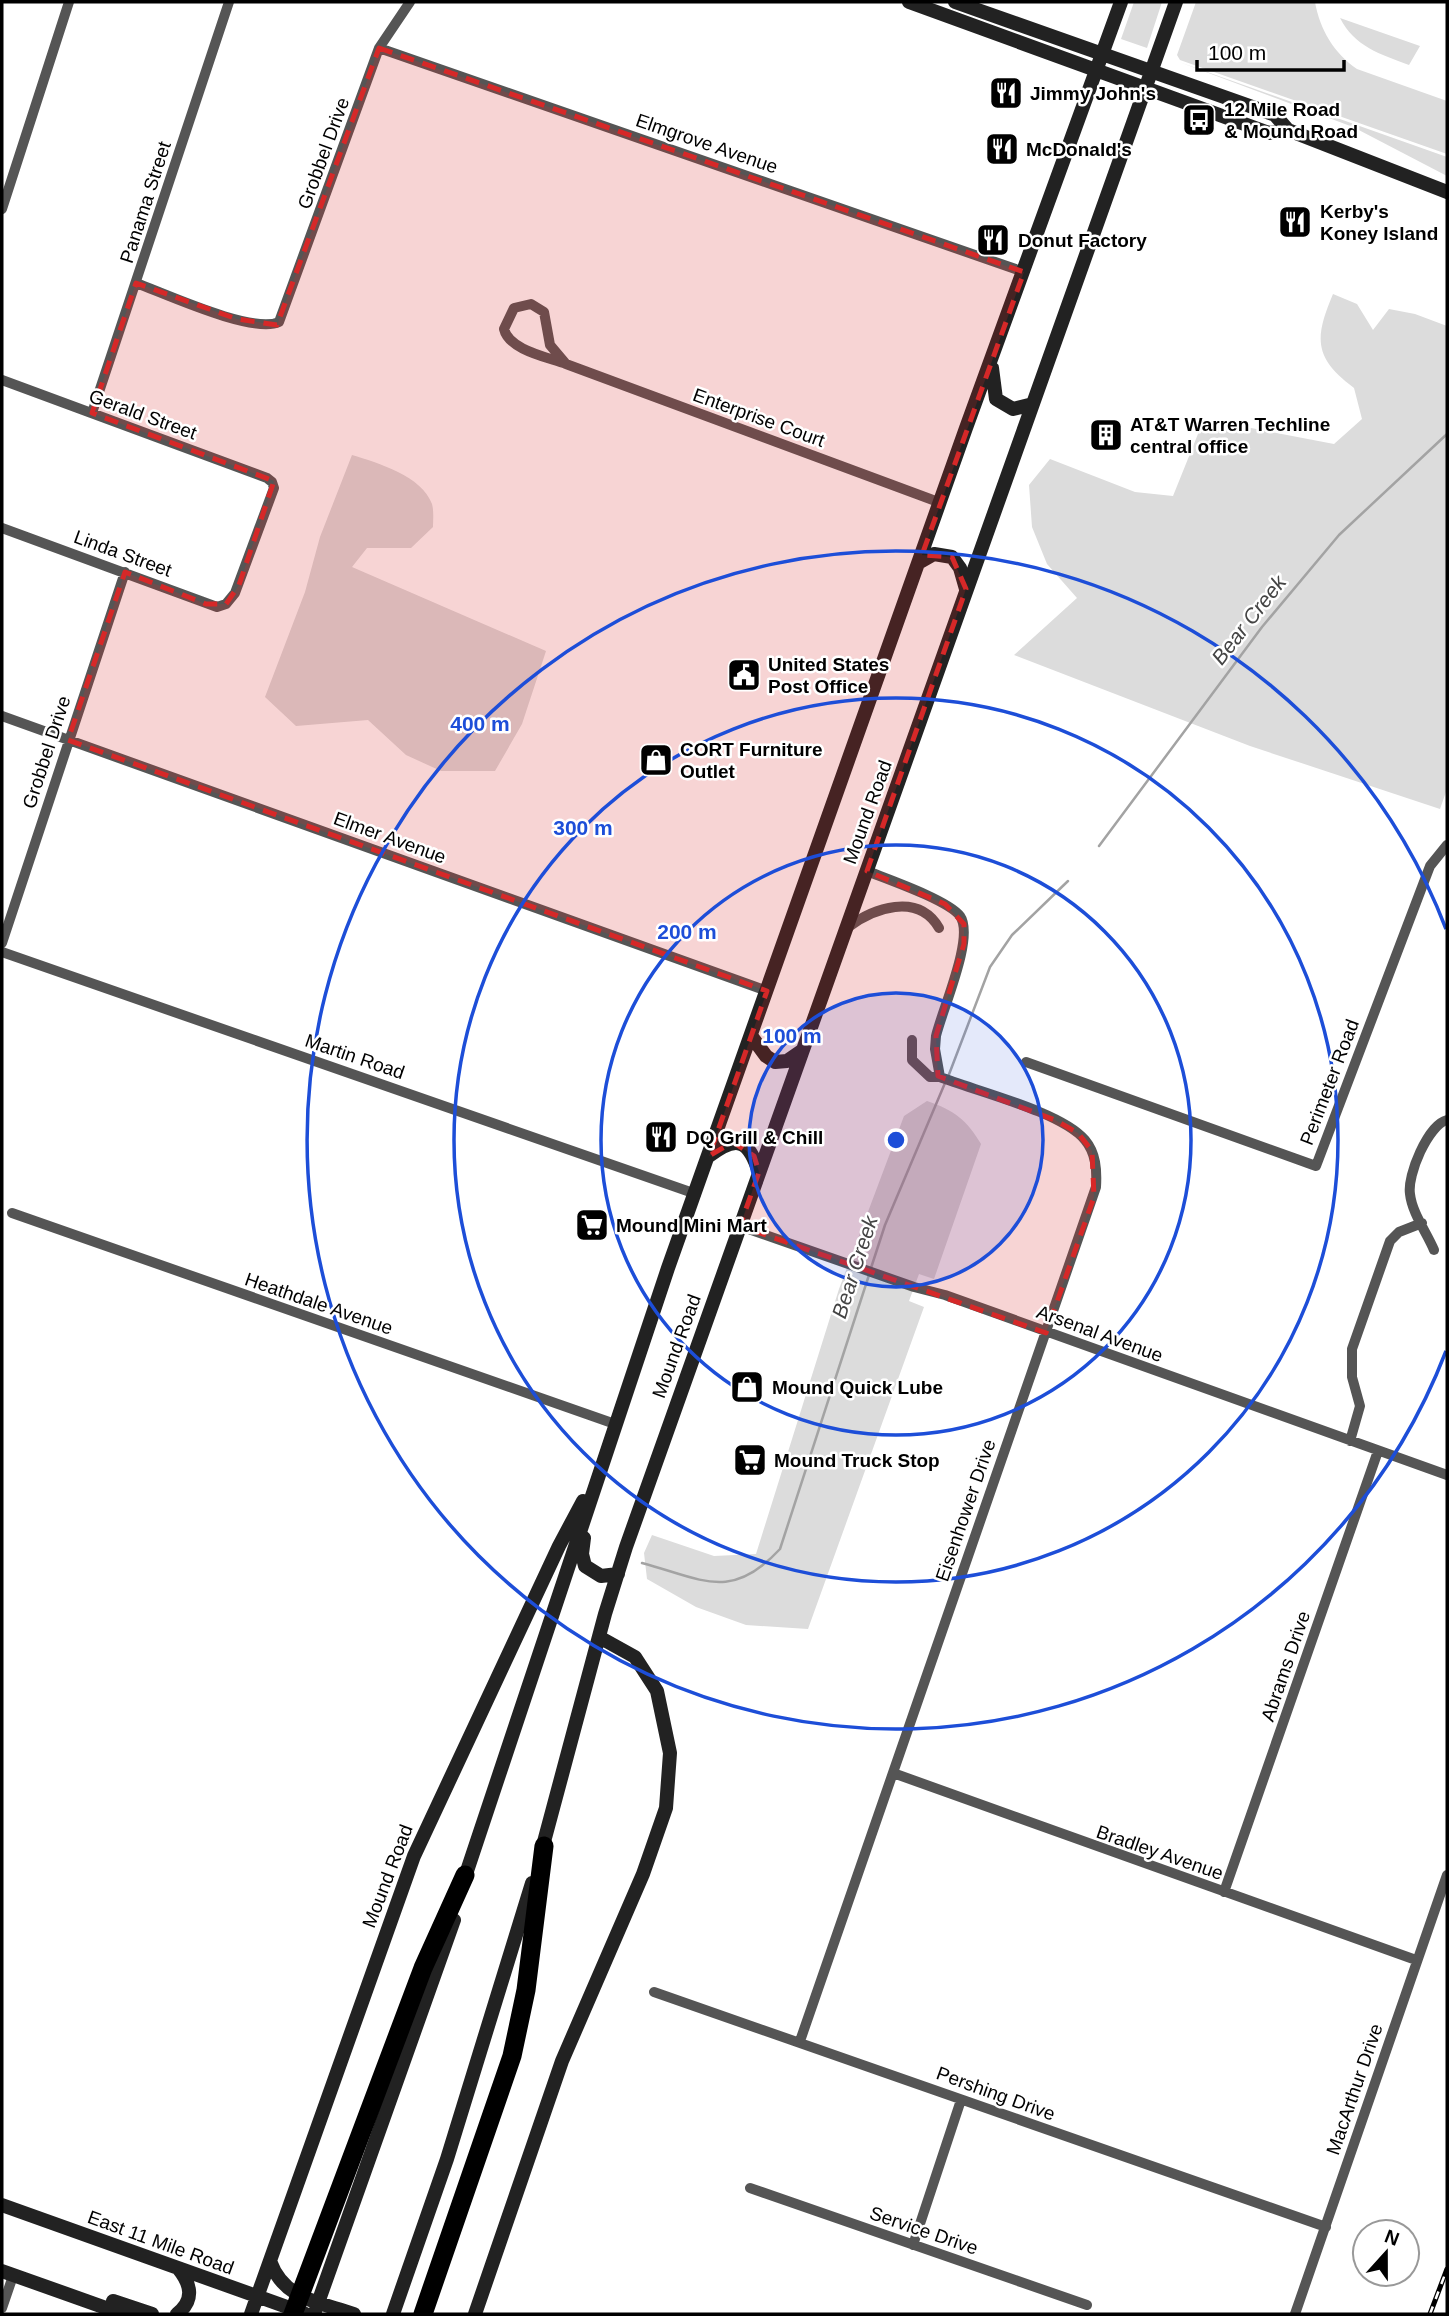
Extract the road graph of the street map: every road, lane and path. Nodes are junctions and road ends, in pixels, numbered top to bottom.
1 (69, 2) edge
2 (229, 2) edge
3 (410, 2) edge
4 (909, 2) edge
5 (955, 2) edge
6 (1121, 2) edge
7 (1176, 2) edge
8 (379, 48) junction
9 (1102, 54) junction
10 (1152, 71) junction
11 (1097, 72) junction
12 (1145, 88) junction
13 (1288, 130) junction
14 (1447, 192) edge
15 (2, 209) edge
16 (1024, 272) junction
17 (136, 283) junction
18 (992, 356) junction
19 (566, 364) junction
20 (2, 380) edge
21 (1033, 404) junction
22 (92, 413) junction
23 (941, 503) junction
24 (2, 528) edge
25 (920, 562) junction
26 (125, 572) junction
27 (966, 589) junction
28 (232, 600) joint
29 (2, 716) edge
30 (68, 740) junction
31 (1447, 845) edge
32 (867, 871) junction
33 (847, 928) junction
34 (939, 928) dead end
35 (2, 943) edge
36 (2, 952) edge
37 (767, 991) junction
38 (752, 1037) junction
39 (912, 1040) dead end
40 (803, 1050) junction
41 (1026, 1062) dead end
42 (940, 1077) junction
43 (1447, 1120) edge
44 (709, 1156) junction
45 (759, 1172) junction
46 (696, 1195) junction
47 (12, 1213) dead end
48 (1422, 1223) junction
49 (740, 1226) junction
50 (1434, 1250) dead end
51 (1046, 1333) junction
52 (615, 1424) junction
53 (1350, 1441) junction
54 (1378, 1451) junction
55 (601, 1469) junction
56 (1447, 1475) edge
57 (591, 1499) junction
58 (618, 1574) junction
59 (599, 1637) junction
60 (893, 1773) junction
61 (544, 1846) junction
62 (464, 1875) junction
63 (1447, 1875) edge
64 (1224, 1892) junction
65 (1416, 1961) junction
66 (654, 1992) dead end
67 (800, 2041) junction
68 (961, 2099) junction
69 (750, 2188) dead end
70 (2, 2205) edge
71 (1325, 2227) junction
72 (913, 2245) junction
73 (270, 2261) junction
74 (178, 2267) junction
75 (8, 2274) edge
76 (57, 2292) junction
77 (258, 2297) junction
78 (1087, 2305) dead end
79 (2, 2308) edge
80 (285, 2309) edge
81 (123, 2314) edge
82 (152, 2314) edge
83 (177, 2314) edge
84 (251, 2314) edge
85 (308, 2314) edge
86 (314, 2314) edge
87 (354, 2314) edge
88 (393, 2314) edge
89 (423, 2314) edge
90 (475, 2314) edge
91 (1295, 2314) edge

1 - 15 street
2 - 17 street, Panama Street
3 - 8 street, Grobbel Drive
4 - 11 main road
5 - 9 main road
6 - 9 main road, Mound Road
7 - 10 main road, Mound Road
8 - 16 street, Elmgrove Avenue
8 - 17 street, Grobbel Drive
9 - 10 main road
9 - 11 main road, Mound Road
10 - 12 main road, Mound Road
10 - 13 main road
11 - 12 main road
11 - 16 main road, Mound Road
12 - 13 main road
12 - 21 main road, Mound Road
13 - 14 main road
16 - 18 main road, Mound Road
17 - 22 street, Panama Street
18 - 21 main road
18 - 23 main road, Mound Road
19 - 19 street, Enterprise Court
19 - 23 street, Enterprise Court
20 - 22 street, Gerald Street
21 - 27 main road, Mound Road
22 - 28 street, Gerald Street
23 - 25 main road, Mound Road
24 - 26 street, Linda Street
25 - 27 main road
25 - 37 main road, Mound Road
26 - 28 street, Linda Street
26 - 30 street, Grobbel Drive
27 - 32 main road, Mound Road
29 - 30 street, Elmer Avenue
30 - 35 street, Grobbel Drive
30 - 37 street, Elmer Avenue
31 - 41 street, Perimeter Road
32 - 33 main road, Mound Road
32 - 42 street
33 - 34 street
33 - 40 main road, Mound Road
36 - 46 street, Martin Road
37 - 38 main road, Mound Road
38 - 40 main road
38 - 44 main road, Mound Road
39 - 42 street, Eisenhower Drive
40 - 45 main road, Mound Road
42 - 51 street, Eisenhower Drive
43 - 48 street
44 - 45 main road
44 - 46 main road, Mound Road
45 - 49 main road, Mound Road
46 - 52 main road, Mound Road
47 - 52 street, Heathdale Avenue
48 - 50 street
48 - 53 street
49 - 51 street, Arsenal Avenue
49 - 58 main road, Mound Road
51 - 53 street, Arsenal Avenue
51 - 60 street, Eisenhower Drive
52 - 55 main road, Mound Road
53 - 54 street, Arsenal Avenue
54 - 56 street, Arsenal Avenue
54 - 64 street, Abrams Drive
55 - 57 main road, Mound Road
55 - 73 main road, Mound Road
57 - 58 main road
57 - 62 main road, Mound Road
58 - 59 main road, Mound Road
59 - 61 main road, Mound Road
59 - 90 main road
60 - 64 street, Bradley Avenue
60 - 67 street, Eisenhower Drive
61 - 88 main road, Mound Road
61 - 89 highway
62 - 80 highway
62 - 86 main road, Mound Road
63 - 65 street, MacArthur Drive
64 - 65 street, Bradley Avenue
65 - 71 street, MacArthur Drive
66 - 67 street, Pershing Drive
67 - 68 street, Pershing Drive
68 - 71 street, Pershing Drive
68 - 72 street
69 - 72 street, Service Drive
70 - 74 main road, East 11 Mile Road
71 - 91 street, MacArthur Drive
72 - 78 street, Service Drive
73 - 77 main road, Mound Road
73 - 87 main road
74 - 77 main road, East 11 Mile Road
74 - 83 main road
75 - 76 main road
75 - 79 street
76 - 81 main road
76 - 82 main road
77 - 80 main road, East 11 Mile Road
77 - 84 main road, Mound Road
80 - 85 main road, East 11 Mile Road

